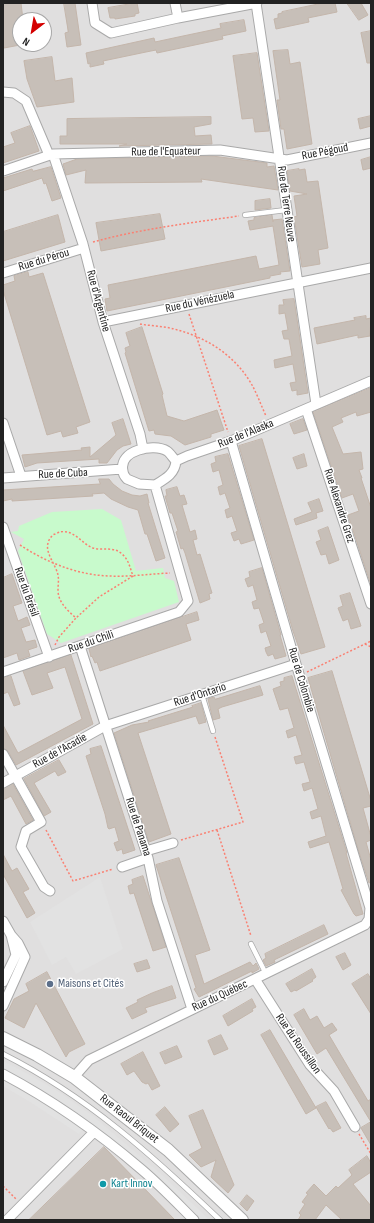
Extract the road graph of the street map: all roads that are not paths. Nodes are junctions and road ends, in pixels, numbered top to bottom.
1 (92, 3) edge
2 (175, 3) edge
3 (256, 3) edge
4 (178, 18) junction
5 (3, 92) edge
6 (371, 143) edge
7 (51, 155) junction
8 (279, 158) junction
9 (3, 171) edge
10 (286, 210) junction
11 (245, 215) road end
12 (84, 246) junction
13 (371, 268) edge
14 (3, 272) edge
15 (297, 282) junction
16 (104, 322) junction
17 (371, 381) edge
18 (316, 404) junction
19 (306, 409) junction
20 (3, 423) edge
21 (231, 441) junction
22 (143, 449) junction
23 (176, 461) junction
24 (122, 469) junction
25 (21, 476) junction
26 (3, 478) edge
27 (155, 485) junction
28 (4, 531) edge
29 (371, 604) edge
30 (80, 646) junction
31 (49, 656) junction
32 (296, 664) junction
33 (3, 672) edge
34 (202, 695) junction
35 (105, 726) junction
36 (213, 731) road end
37 (3, 754) edge
38 (16, 776) junction
39 (3, 784) edge
40 (173, 843) road end
41 (147, 854) junction
42 (122, 867) road end
43 (50, 891) dead end
44 (369, 919) joint
45 (3, 921) edge
46 (10, 935) junction
47 (251, 944) road end
48 (266, 974) junction
49 (255, 979) junction
50 (3, 982) edge
51 (3, 1006) edge
52 (192, 1009) junction
53 (3, 1038) edge
54 (3, 1054) edge
55 (3, 1074) edge
56 (74, 1077) junction
57 (355, 1127) road end
58 (94, 1132) junction
59 (7, 1220) edge
60 (194, 1220) edge
61 (220, 1220) edge
62 (242, 1220) edge

1 - 4 street
2 - 4 street
3 - 4 street
3 - 8 street, Rue de Terre Neuve
5 - 7 street, Rue d'Argentine
6 - 8 street, Rue Pégoud
7 - 8 street, Rue de l'Equateur
7 - 9 street, Rue de l'Equateur
7 - 12 street, Rue d'Argentine
8 - 10 street, Rue de Terre Neuve
10 - 11 lane
10 - 15 street, Rue de Terre Neuve
12 - 14 street, Rue du Pérou
12 - 16 street, Rue d'Argentine
13 - 15 street, Rue du Vénézuela
15 - 16 street, Rue du Vénézuela
15 - 18 street, Rue de Terre Neuve
16 - 22 street, Rue d'Argentine
17 - 18 street, Rue de l'Alaska
18 - 19 street, Rue de l'Alaska
19 - 21 street, Rue de l'Alaska
19 - 29 street, Rue Alexandre Grez
20 - 25 street
21 - 23 street, Rue de l'Alaska
21 - 32 street, Rue de Colombie
22 - 23 street
22 - 24 street
23 - 27 street
24 - 25 street, Rue de Cuba
24 - 27 street
25 - 26 street, Rue de Cuba
27 - 30 street, Rue du Chili
28 - 31 street, Rue du Brésil
30 - 31 street, Rue du Chili
30 - 35 street, Rue de Panama
31 - 33 street, Rue du Chili
32 - 34 street, Rue d'Ontario
32 - 44 street, Rue de Colombie
34 - 35 street, Rue d'Ontario
34 - 36 lane
35 - 38 street, Rue de l'Acadie
35 - 41 street, Rue de Panama
37 - 38 street
38 - 39 street, Rue de l'Acadie
38 - 43 street
40 - 41 street
41 - 42 street
41 - 52 street, Rue de Panama
44 - 48 street, Rue du Québec
45 - 46 street
46 - 50 street
46 - 51 street
47 - 48 lane
48 - 49 street, Rue du Québec
49 - 52 street, Rue du Québec
49 - 57 street, Rue du Roussillon
52 - 56 street, Rue du Québec
53 - 56 street, Rue Raoul Briquet
54 - 61 lane
55 - 58 street
56 - 62 street, Rue Raoul Briquet
58 - 59 street
58 - 60 street

